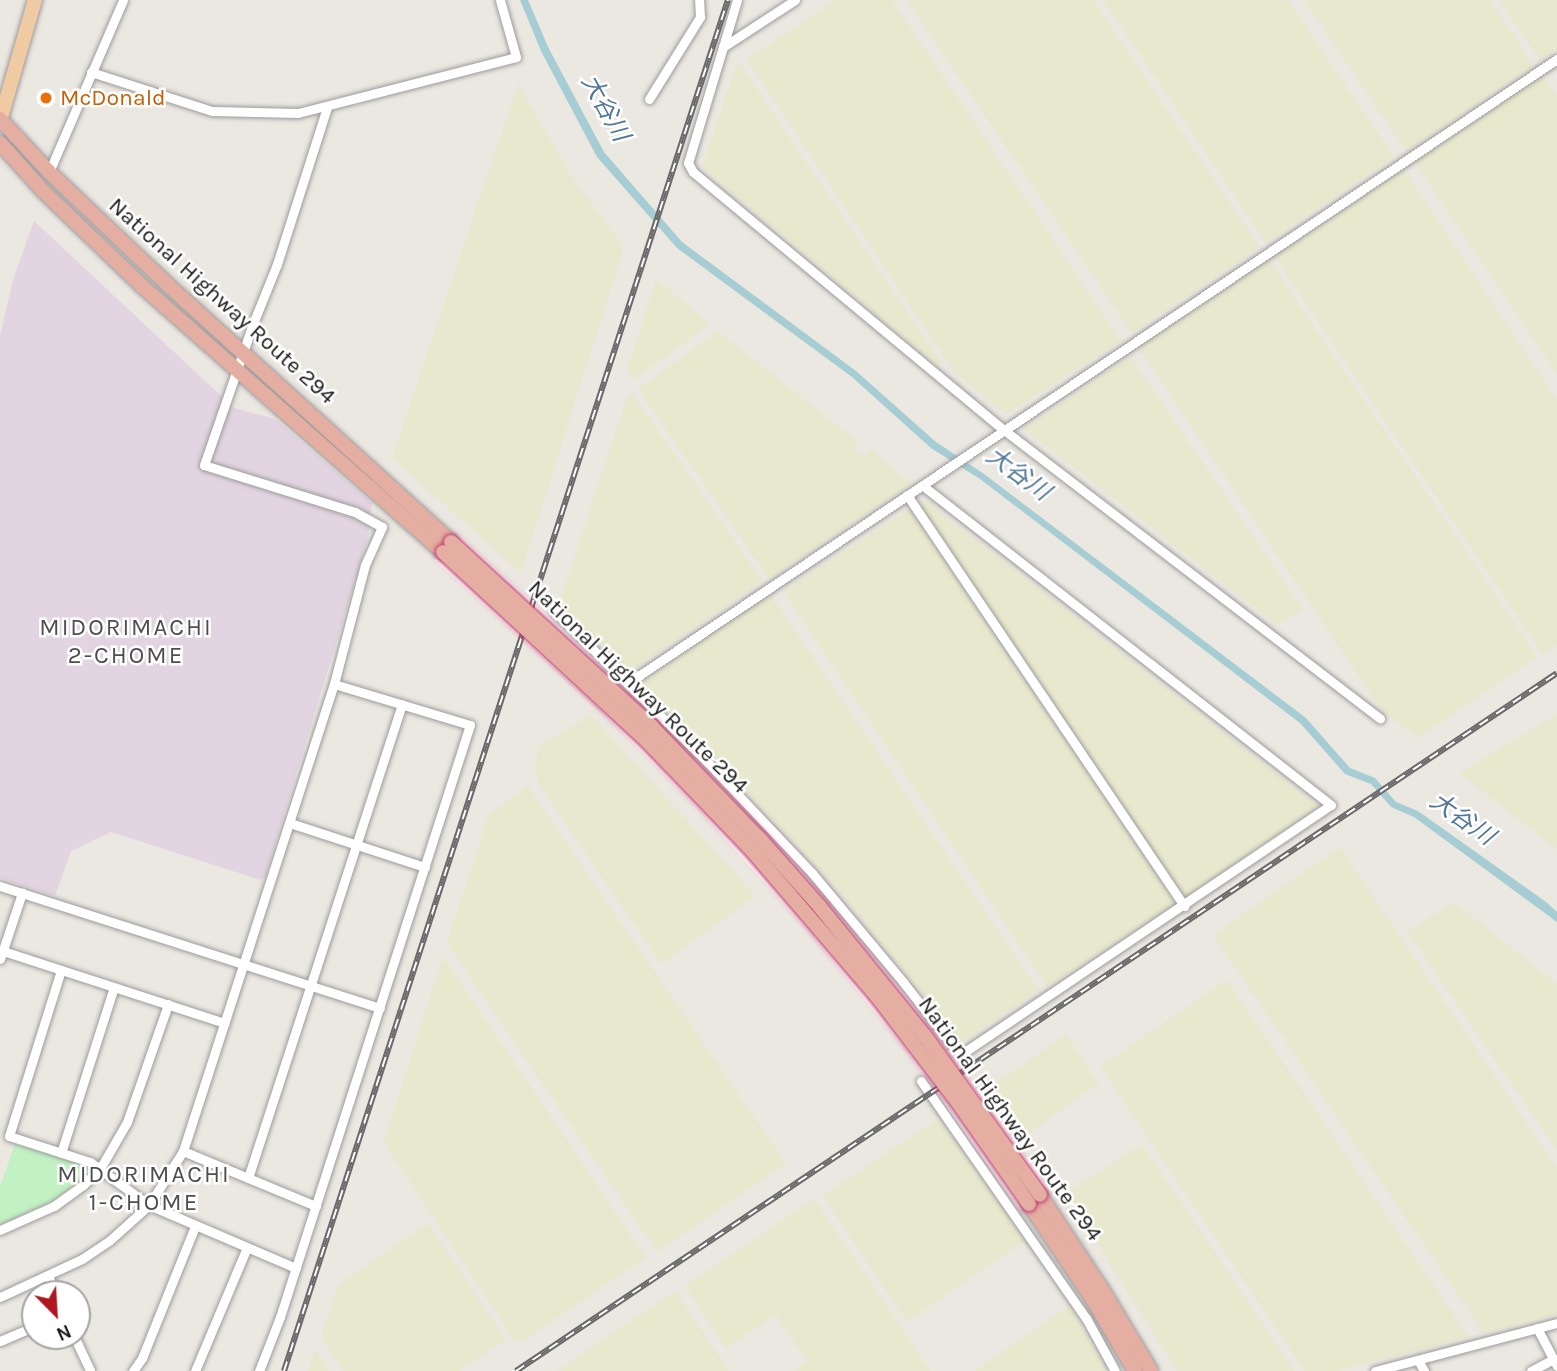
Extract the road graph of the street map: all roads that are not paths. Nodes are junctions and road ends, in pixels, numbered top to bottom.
1 (35, 0) edge
2 (123, 0) edge
3 (500, 0) edge
4 (699, 0) edge
5 (737, 0) edge
6 (795, 0) edge
7 (723, 47) junction
8 (1557, 59) edge
9 (91, 72) junction
10 (649, 99) dead end
11 (327, 107) junction
12 (0, 120) edge
13 (0, 143) edge
14 (49, 172) junction
15 (243, 354) junction
16 (238, 371) junction
17 (1002, 432) junction
18 (922, 485) junction
19 (908, 495) junction
20 (447, 547) junction
21 (554, 611) dead end
22 (628, 683) junction
23 (334, 684) junction
24 (402, 704) junction
25 (1380, 718) dead end
26 (290, 823) junction
27 (358, 845) junction
28 (425, 867) junction
29 (0, 886) edge
30 (22, 893) junction
31 (1184, 906) junction
32 (1, 955) edge
33 (245, 964) junction
34 (61, 970) junction
35 (313, 985) junction
36 (114, 987) junction
37 (167, 1004) junction
38 (380, 1008) junction
39 (225, 1023) junction
40 (921, 1081) dead end
41 (4, 1135) edge
42 (183, 1151) junction
43 (61, 1153) junction
44 (101, 1167) junction
45 (248, 1178) junction
46 (1035, 1200) junction
47 (149, 1205) junction
48 (316, 1206) junction
49 (195, 1226) junction
50 (0, 1230) edge
51 (247, 1247) junction
52 (296, 1268) junction
53 (48, 1276) junction
54 (50, 1280) edge
55 (0, 1297) edge
56 (1557, 1323) edge
57 (1537, 1328) junction
58 (21, 1332) edge
59 (0, 1341) edge
60 (80, 1350) edge
61 (1418, 1360) junction
62 (1555, 1363) edge
63 (89, 1371) edge
64 (133, 1371) edge
65 (195, 1371) edge
66 (259, 1371) edge
67 (1115, 1371) edge
68 (1135, 1371) edge
69 (1151, 1371) edge
70 (1374, 1371) edge
71 (1424, 1371) edge
72 (1531, 1371) edge

1 - 12 main road
2 - 9 street
3 - 11 street
4 - 10 street
5 - 7 street
6 - 7 street
7 - 17 street
8 - 17 street
9 - 11 street
9 - 14 street
11 - 15 street
12 - 14 highway, National Highway Route 294
13 - 16 highway, National Highway Route 294
14 - 15 highway, National Highway Route 294
15 - 16 street
15 - 20 highway, National Highway Route 294
16 - 20 highway, National Highway Route 294
16 - 23 street
17 - 18 street
17 - 25 street
18 - 19 street
18 - 31 street
19 - 22 street
19 - 31 street
20 - 46 highway, National Highway Route 294, bridge
21 - 22 street
22 - 31 street
23 - 24 street
23 - 26 street
24 - 27 street
24 - 28 street
26 - 27 street
26 - 33 street
27 - 28 street
27 - 35 street
28 - 38 street
29 - 30 street
30 - 32 street
30 - 33 street
32 - 34 street
33 - 35 street
33 - 39 street
34 - 36 street
34 - 41 street
35 - 38 street
35 - 45 street
36 - 37 street
36 - 43 street
37 - 39 street
37 - 44 street
38 - 48 street
39 - 42 street
40 - 67 street
41 - 43 street
42 - 45 street
42 - 47 street
43 - 44 street
44 - 47 street
44 - 50 street
45 - 48 street
46 - 68 highway, National Highway Route 294
46 - 69 highway, National Highway Route 294
47 - 49 street
47 - 53 street
48 - 52 street
49 - 51 street
49 - 64 street
51 - 52 street
51 - 65 street
52 - 66 street
53 - 54 street
53 - 55 street
56 - 57 street
57 - 61 street
57 - 62 street
58 - 59 street
60 - 63 street
61 - 70 street
61 - 71 street
62 - 72 street

